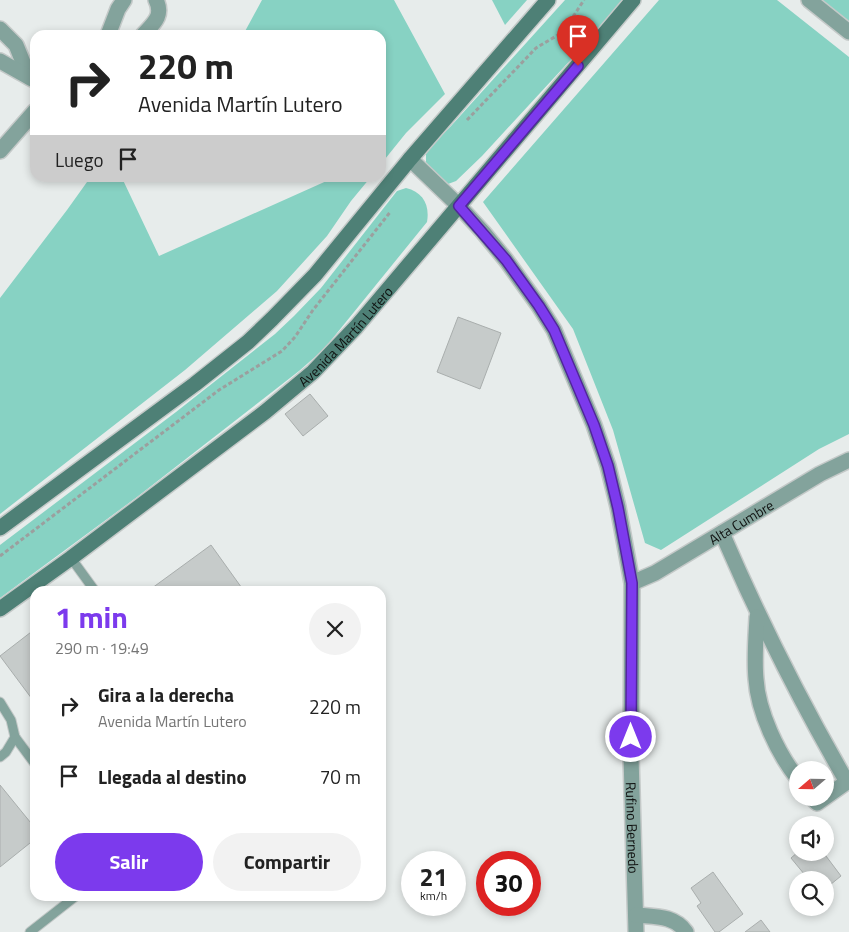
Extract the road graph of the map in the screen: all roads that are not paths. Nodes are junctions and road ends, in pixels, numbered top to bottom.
1 (124, 0) edge
2 (156, 0) edge
3 (548, 0) edge
4 (633, 0) edge
5 (809, 0) edge
6 (0, 29) edge
7 (110, 30) edge
8 (148, 30) edge
9 (849, 32) edge
10 (0, 61) edge
11 (30, 75) edge
12 (30, 78) edge
13 (30, 117) edge
14 (0, 151) edge
15 (410, 159) junction
16 (459, 206) junction
17 (849, 460) edge
18 (0, 528) edge
19 (722, 533) junction
20 (71, 558) junction
21 (632, 583) junction
22 (32, 586) edge
23 (91, 586) edge
24 (30, 587) edge
25 (0, 609) edge
26 (757, 613) junction
27 (0, 702) edge
28 (15, 737) junction
29 (0, 757) edge
30 (30, 757) edge
31 (789, 765) edge
32 (834, 791) edge
33 (70, 901) edge
34 (636, 915) junction
35 (30, 932) edge
36 (636, 932) edge
37 (686, 932) edge

1 - 7 street
2 - 8 street
3 - 15 street
4 - 16 street, Avenida Martín Lutero
5 - 9 street
6 - 11 street
10 - 12 street
13 - 14 street
15 - 16 street, Rufino Bernedo
15 - 18 street
16 - 20 street, Avenida Martín Lutero
16 - 21 street, Rufino Bernedo
17 - 19 street, Alta Cumbre
19 - 21 street, Alta Cumbre
19 - 26 street
20 - 22 street, Avenida Martín Lutero
20 - 23 lane
21 - 34 street, Rufino Bernedo
24 - 25 street, Avenida Martín Lutero
26 - 31 street
26 - 32 street
27 - 28 lane
28 - 29 lane
28 - 30 lane
33 - 35 lane
34 - 36 street, Rufino Bernedo
34 - 37 street

